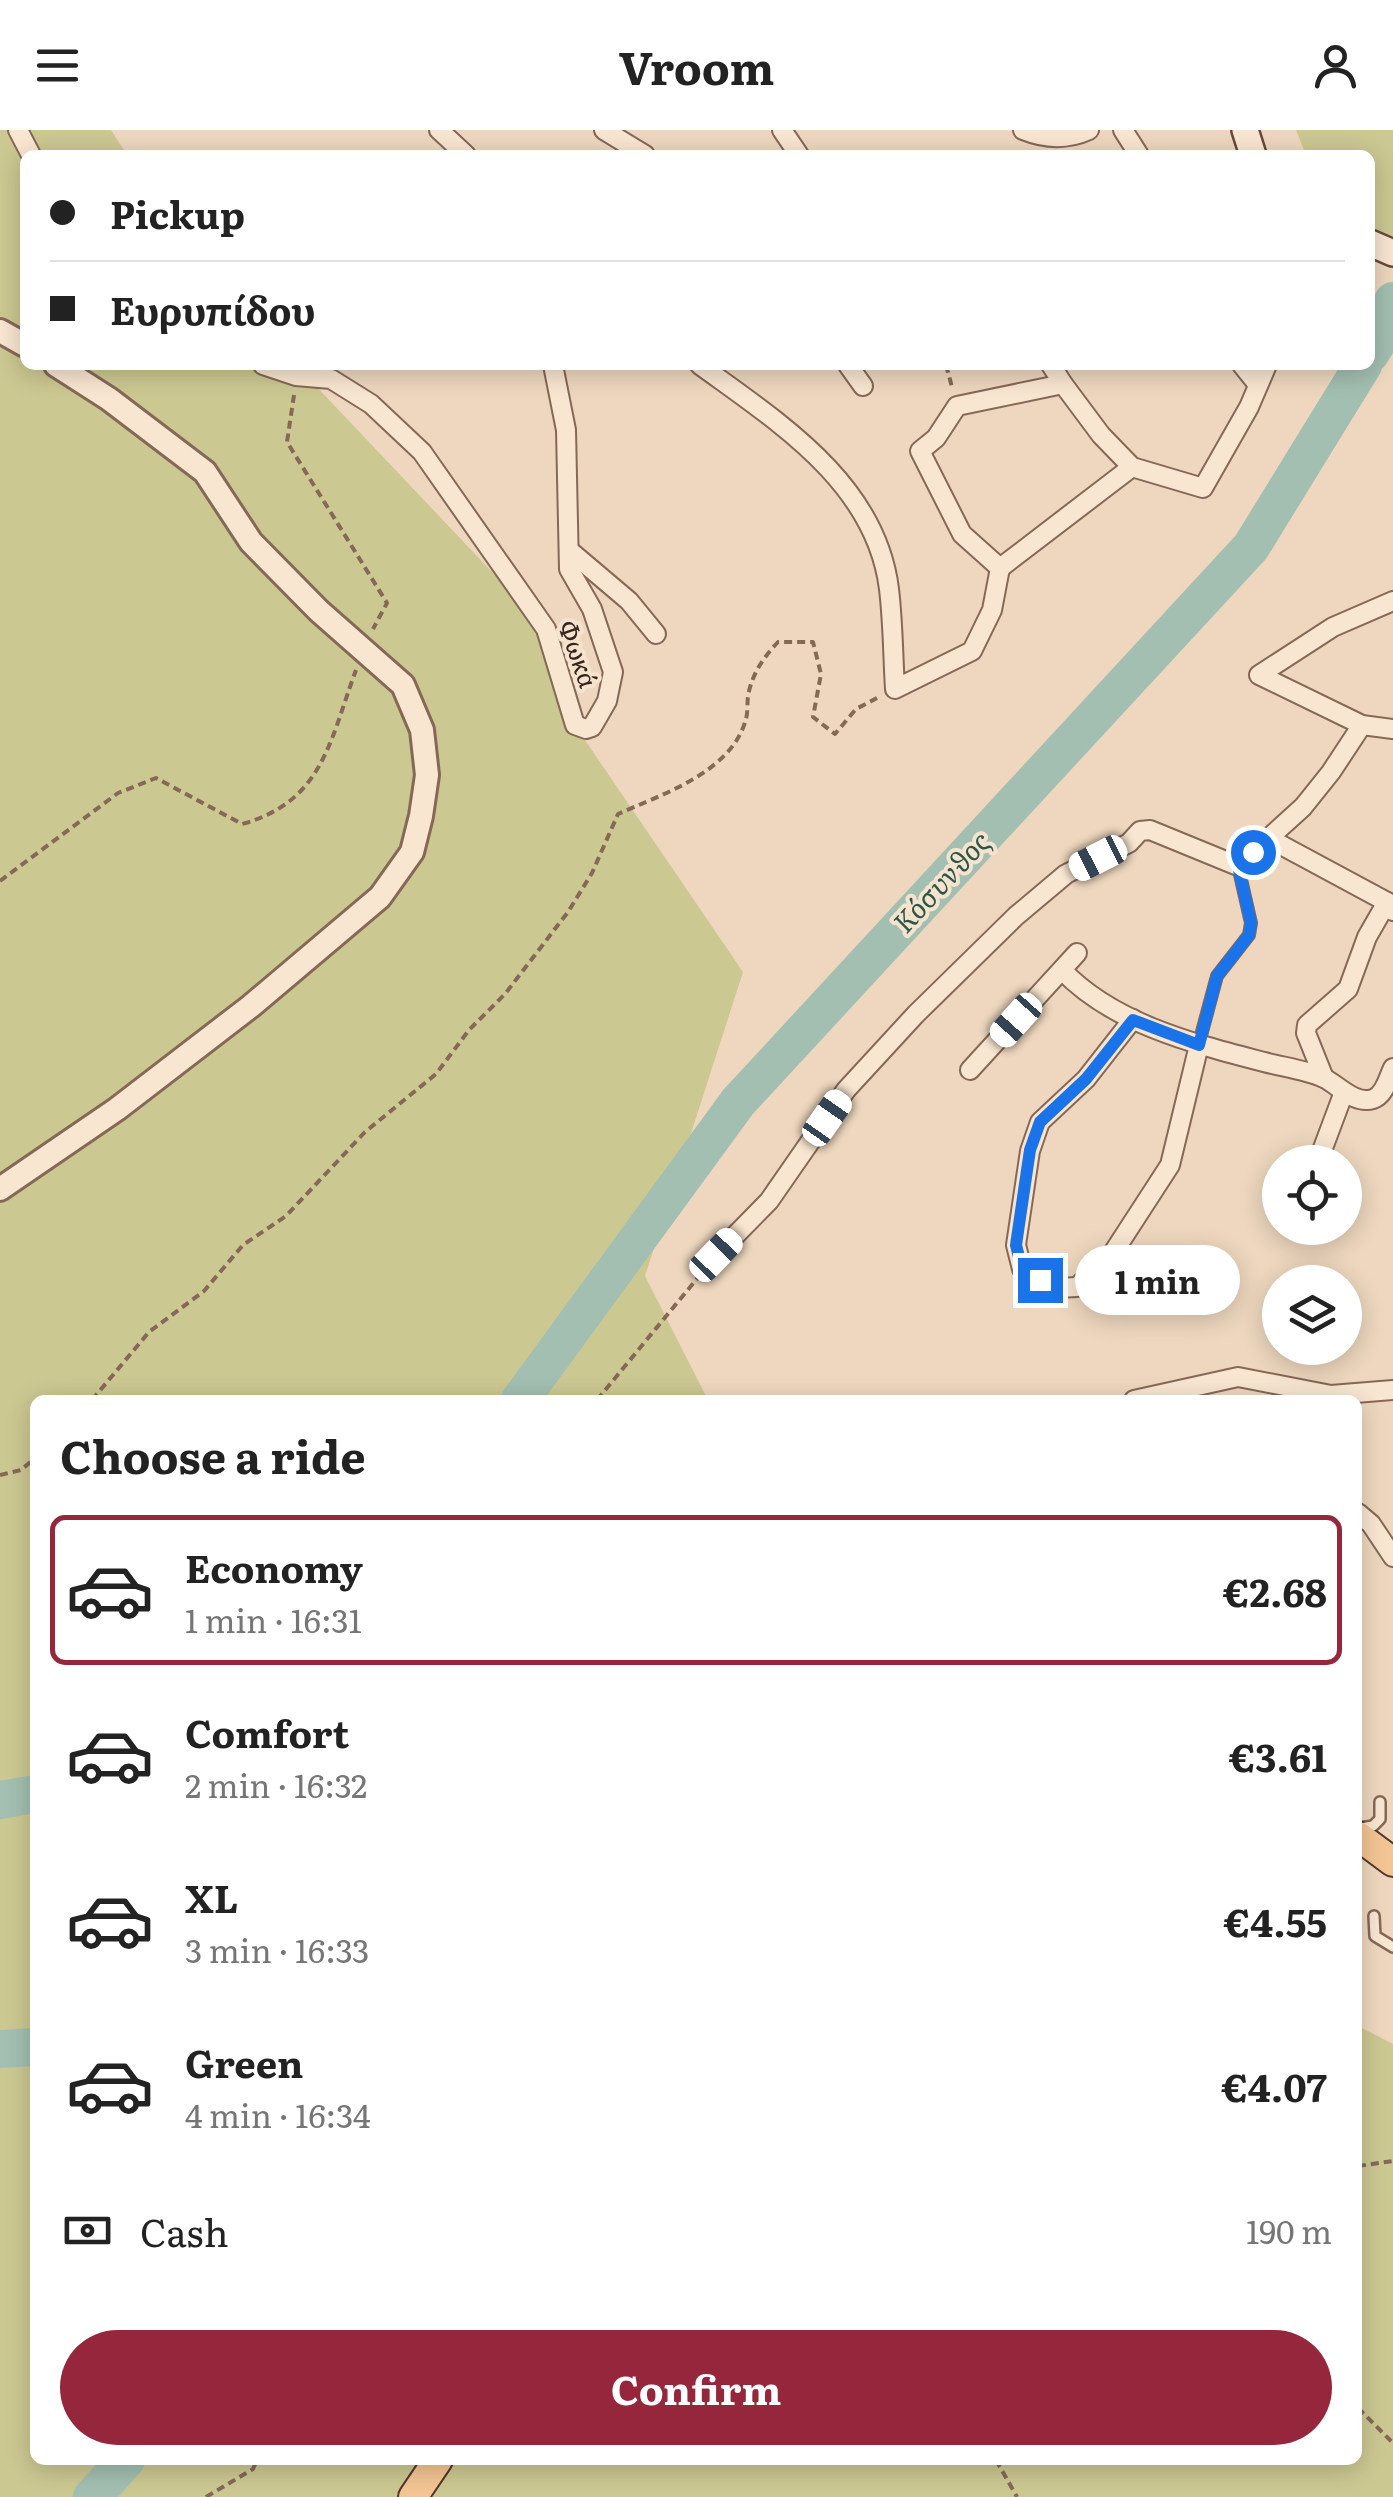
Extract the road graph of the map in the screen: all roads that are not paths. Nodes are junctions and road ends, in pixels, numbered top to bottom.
1 (439, 130) edge
2 (604, 130) edge
3 (1023, 130) edge
4 (1089, 130) edge
5 (461, 150) edge
6 (638, 150) edge
7 (64, 370) edge
8 (278, 370) edge
9 (555, 370) edge
10 (707, 370) edge
11 (851, 370) edge
12 (1054, 370) edge
13 (1246, 370) edge
14 (1266, 370) edge
15 (1063, 384) junction
16 (1258, 385) junction
17 (862, 386) dead end
18 (1132, 467) junction
19 (570, 551) junction
20 (1000, 568) junction
21 (1393, 601) edge
22 (656, 634) dead end
23 (1362, 725) junction
24 (1393, 728) edge
25 (1268, 838) junction
26 (1238, 866) junction
27 (1390, 906) edge
28 (1077, 953) dead end
29 (1062, 970) junction
30 (1133, 1020) junction
31 (1199, 1045) junction
32 (1393, 1068) edge
33 (970, 1070) dead end
34 (1324, 1078) junction
35 (1344, 1092) junction
36 (1324, 1145) edge
37 (0, 1189) edge
38 (716, 1255) road end
39 (1393, 1390) edge
40 (1157, 1395) edge
41 (1330, 1395) edge
42 (1330, 1395) edge
43 (1362, 1517) edge
44 (1393, 1557) edge
45 (1380, 1802) dead end
46 (1362, 1831) edge
47 (1362, 1836) edge
48 (1393, 1862) edge
49 (1374, 1916) dead end
50 (1393, 1947) edge
51 (435, 2465) edge
52 (413, 2497) edge

1 - 5 street
2 - 6 street
3 - 4 street
7 - 37 street
8 - 19 street, Φωκά
9 - 19 street, Φωκά
10 - 20 street
11 - 17 street
12 - 15 street
13 - 16 street
14 - 16 street
15 - 18 street
15 - 20 street
16 - 18 street
18 - 20 street
19 - 22 street
21 - 23 street
23 - 24 street
23 - 25 street
25 - 26 street
25 - 27 street
26 - 31 lane
26 - 38 street
27 - 34 street
28 - 29 street
29 - 30 street
29 - 33 street
30 - 31 street
30 - 31 street
31 - 34 street
32 - 35 street
34 - 35 street
35 - 36 street
39 - 41 street
40 - 42 street
43 - 44 street
45 - 46 lane
47 - 48 main road
49 - 50 lane
51 - 52 main road

